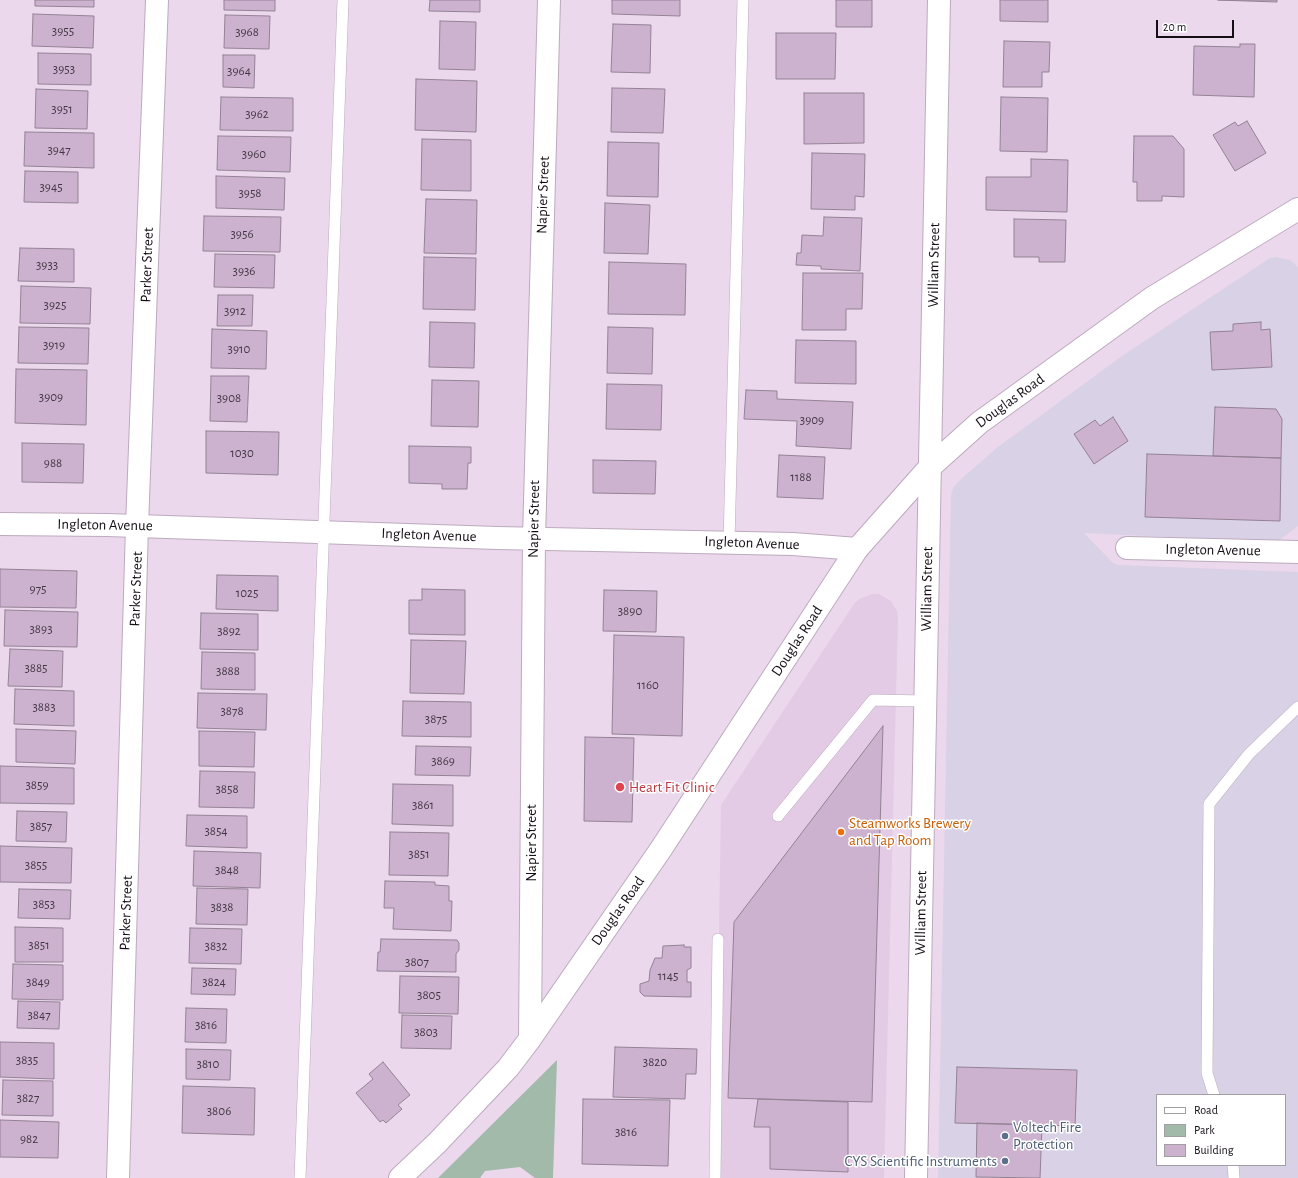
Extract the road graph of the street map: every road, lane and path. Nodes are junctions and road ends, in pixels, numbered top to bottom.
1 (157, 0) edge
2 (343, 0) edge
3 (549, 0) edge
4 (743, 0) edge
5 (939, 0) edge
6 (1298, 209) edge
7 (929, 468) junction
8 (0, 524) edge
9 (137, 526) junction
10 (322, 531) junction
11 (534, 538) junction
12 (729, 542) junction
13 (1127, 548) dead end
14 (857, 549) junction
15 (1298, 552) edge
16 (926, 701) junction
17 (1298, 707) edge
18 (778, 816) dead end
19 (718, 939) dead end
20 (530, 1039) junction
21 (1214, 1094) edge
22 (1233, 1166) edge
23 (118, 1178) edge
24 (300, 1178) edge
25 (400, 1178) edge
26 (715, 1178) edge
27 (916, 1178) edge
28 (1234, 1178) edge

1 - 9 street, Parker Street
2 - 10 lane
3 - 11 street, Napier Street
4 - 12 lane
5 - 7 street, William Street
6 - 7 street, Douglas Road
7 - 14 street, Douglas Road
7 - 16 street, William Street
8 - 9 street, Ingleton Avenue
9 - 10 street, Ingleton Avenue
9 - 23 street, Parker Street
10 - 11 street, Ingleton Avenue
10 - 24 lane
11 - 12 street, Ingleton Avenue
11 - 20 street, Napier Street
12 - 14 street, Ingleton Avenue
13 - 15 street, Ingleton Avenue
14 - 20 street, Douglas Road
16 - 18 lane
16 - 27 street, William Street
17 - 21 lane
19 - 26 lane
20 - 25 street, Douglas Road
22 - 28 lane

